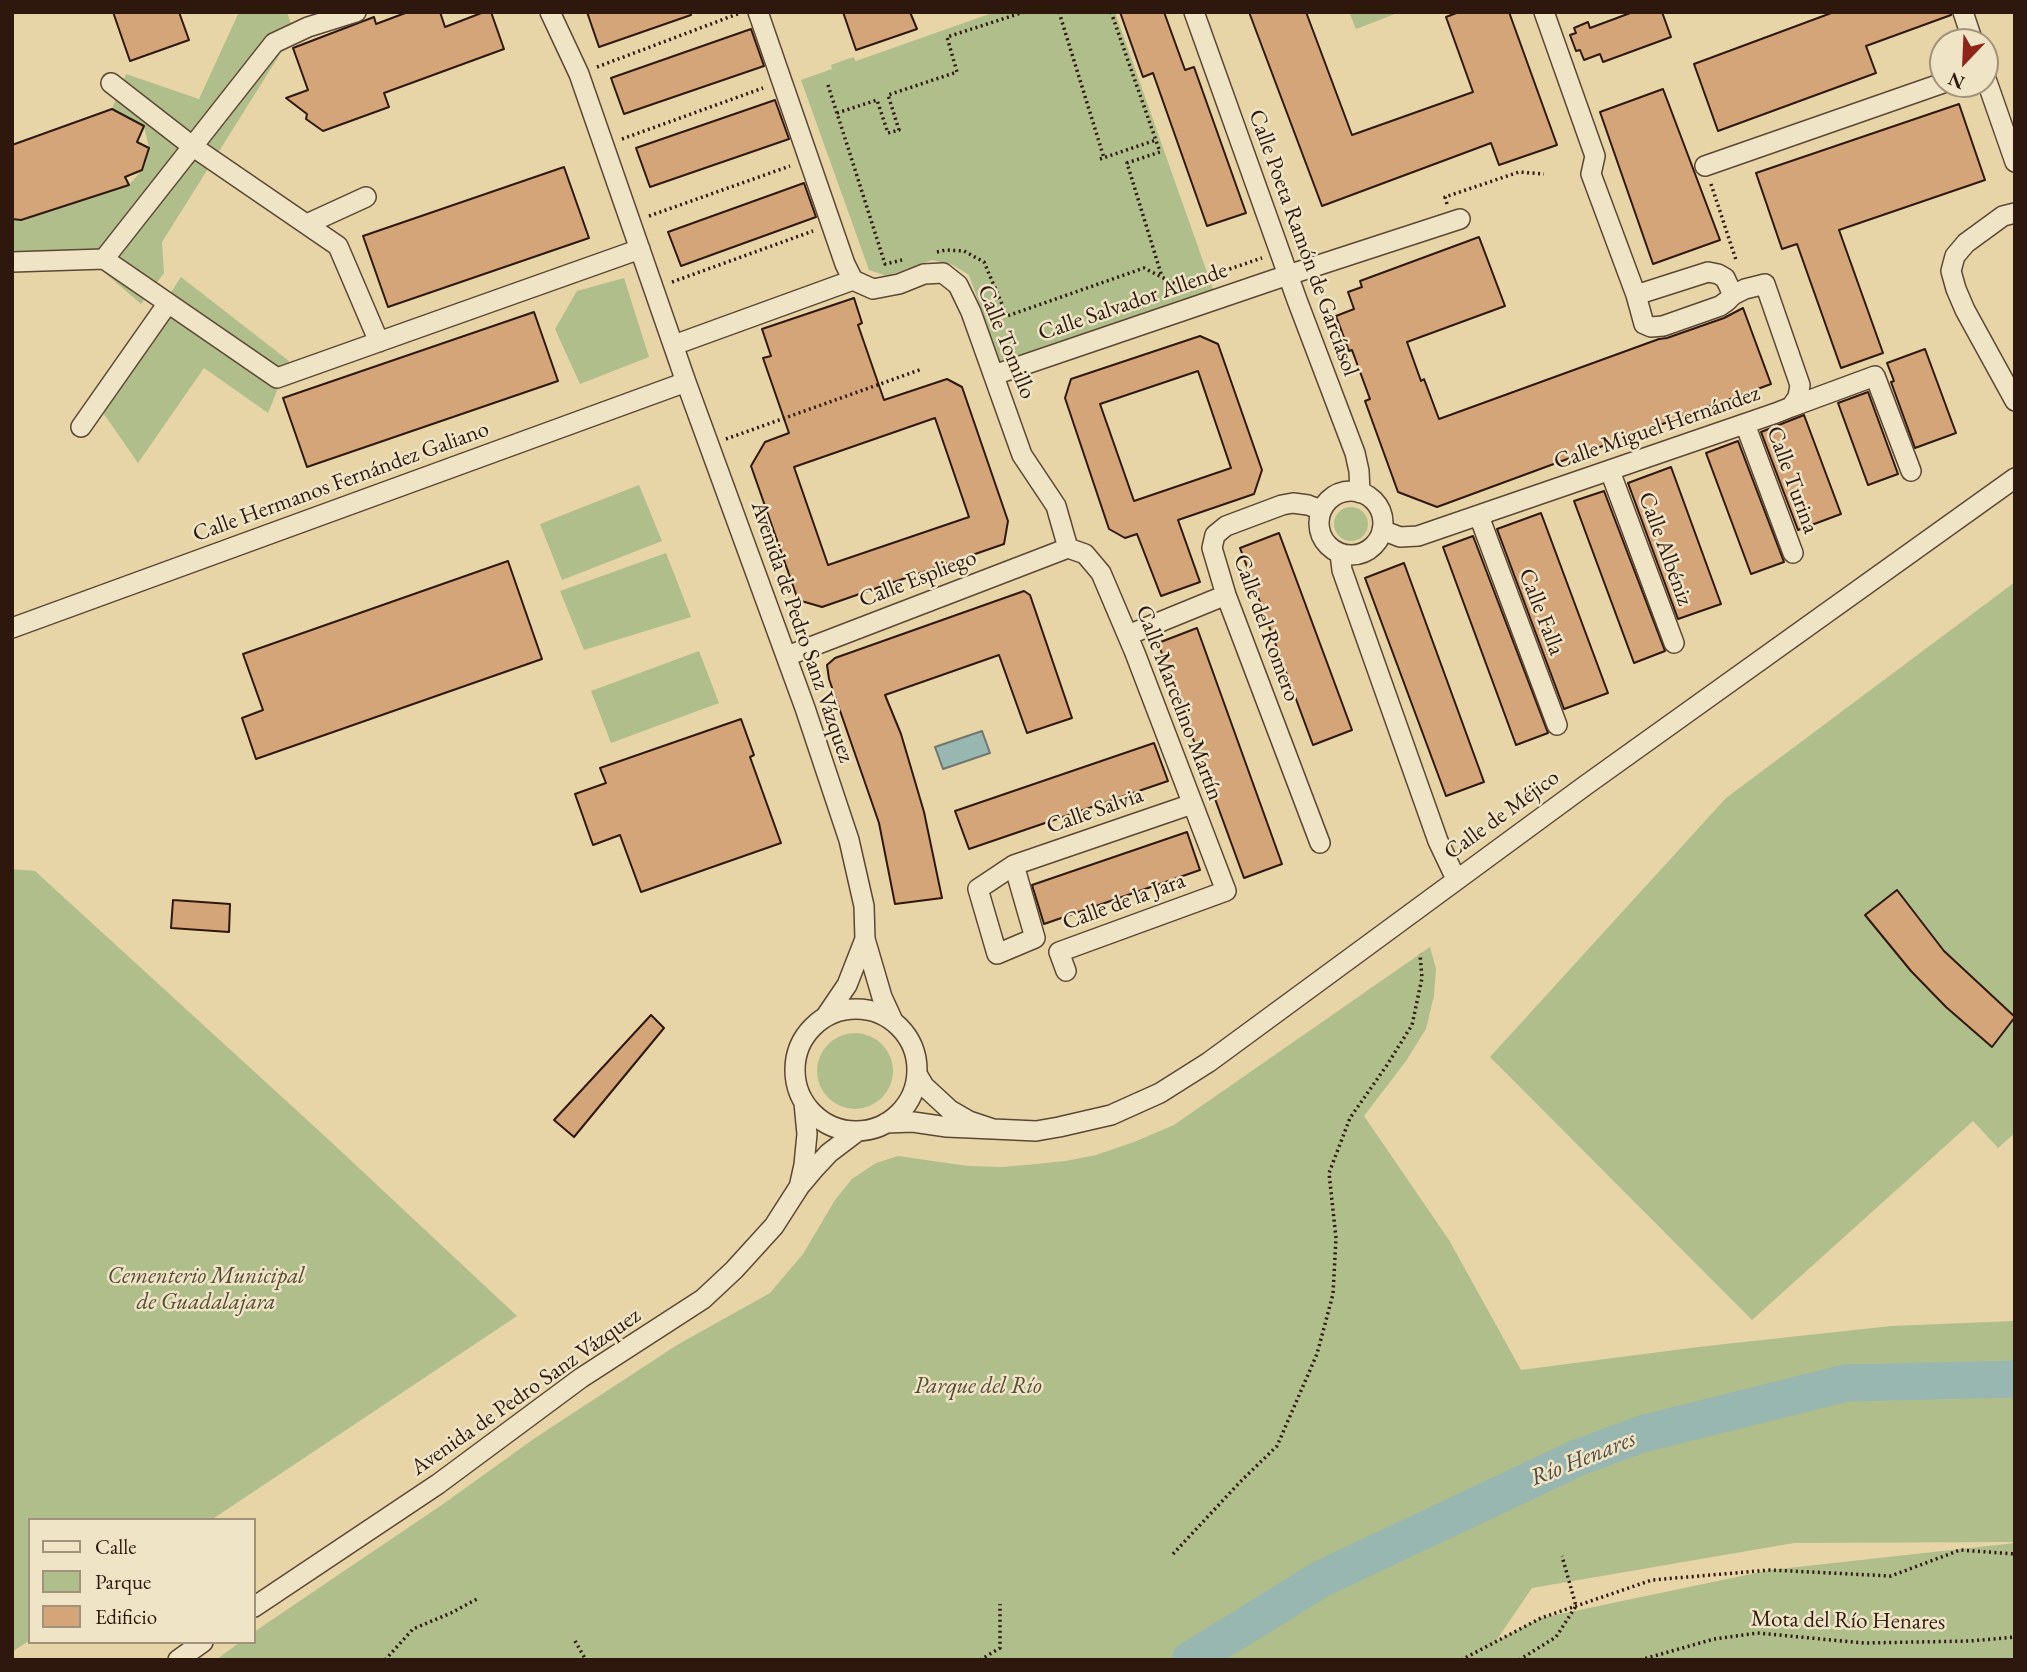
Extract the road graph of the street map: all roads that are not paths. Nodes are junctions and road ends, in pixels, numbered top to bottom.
1 (356, 12) edge
2 (550, 12) edge
3 (758, 12) edge
4 (1194, 12) edge
5 (1544, 12) edge
6 (305, 20) edge
7 (111, 83) dead end
8 (1929, 88) edge
9 (1993, 98) edge
10 (192, 146) junction
11 (2015, 162) edge
12 (1705, 166) road end
13 (366, 197) dead end
14 (2015, 213) edge
15 (1460, 219) dead end
16 (306, 224) junction
17 (640, 249) junction
18 (104, 259) junction
19 (12, 262) edge
20 (1288, 275) junction
21 (853, 280) junction
22 (1739, 292) junction
23 (1636, 295) junction
24 (168, 303) junction
25 (1965, 310) junction
26 (379, 342) junction
27 (674, 345) junction
28 (994, 375) junction
29 (2015, 378) edge
30 (686, 382) junction
31 (2015, 401) edge
32 (1791, 407) junction
33 (1745, 424) junction
34 (81, 428) dead end
35 (1610, 471) junction
36 (1911, 471) dead end
37 (2015, 478) edge
38 (1360, 492) junction
39 (1321, 510) junction
40 (1479, 516) junction
41 (1382, 530) junction
42 (1068, 548) junction
43 (1793, 553) dead end
44 (1340, 554) junction
45 (1226, 594) junction
46 (12, 628) edge
47 (1128, 635) junction
48 (1674, 643) dead end
49 (786, 656) junction
50 (1557, 725) dead end
51 (1192, 804) junction
52 (1320, 844) dead end
53 (1014, 865) dead end
54 (1456, 879) junction
55 (1226, 891) joint
56 (865, 939) junction
57 (1066, 971) dead end
58 (826, 1016) junction
59 (893, 1021) junction
60 (917, 1074) junction
61 (804, 1103) junction
62 (886, 1123) junction
63 (993, 1129) junction
64 (858, 1131) junction
65 (799, 1187) junction
66 (256, 1606) edge
67 (200, 1644) edge
68 (178, 1660) edge

1 - 6 street
2 - 17 street, Avenida de Pedro Sanz Vázquez
3 - 21 street
4 - 20 street, Calle Poeta Ramón de Garcíasol
5 - 23 street
6 - 10 street
7 - 10 street
8 - 12 street
9 - 11 street
10 - 16 street
10 - 18 street
13 - 16 street
14 - 25 street
15 - 20 street, Calle Salvador Allende
16 - 26 street
17 - 26 street
17 - 27 street, Avenida de Pedro Sanz Vázquez
18 - 19 street
18 - 24 street
20 - 28 street, Calle Salvador Allende
20 - 38 street, Calle Poeta Ramón de Garcíasol
21 - 27 street
21 - 28 street, Calle Tomillo
22 - 23 street
22 - 23 street
22 - 32 street, Calle Miguel Hernández
24 - 26 street
24 - 34 street
25 - 29 street
25 - 31 street
27 - 30 street, Avenida de Pedro Sanz Vázquez
28 - 42 street, Calle Tomillo
30 - 46 street, Calle Hermanos Fernández Galiano
30 - 49 street, Avenida de Pedro Sanz Vázquez
32 - 33 street, Calle Miguel Hernández
32 - 36 street
33 - 35 street, Calle Miguel Hernández
33 - 43 street, Calle Turina
35 - 40 street, Calle Miguel Hernández
35 - 48 street, Calle Albéniz
37 - 54 street, Calle de Méjico
38 - 39 street
38 - 41 street
39 - 44 street
39 - 45 street, Calle del Romero
40 - 41 street, Calle Miguel Hernández
40 - 50 street, Calle Falla
41 - 44 street
42 - 47 street, Calle Marcelino Martín
42 - 49 street, Calle Espliego
44 - 54 street
45 - 47 street
45 - 52 street, Calle del Romero
47 - 51 street, Calle Marcelino Martín
49 - 56 street, Avenida de Pedro Sanz Vázquez
51 - 53 street, Calle Salvia
51 - 55 street, Calle Marcelino Martín
54 - 63 street, Calle de Méjico
55 - 57 street, Calle de la Jara
56 - 58 street, Avenida de Pedro Sanz Vázquez
56 - 59 street, Avenida de Pedro Sanz Vázquez
58 - 59 street
58 - 61 street
59 - 60 street
60 - 62 street
60 - 63 street, Calle de Méjico
61 - 64 street
61 - 65 street, Avenida de Pedro Sanz Vázquez
62 - 63 street, Calle de Méjico
62 - 64 street
64 - 65 street, Avenida de Pedro Sanz Vázquez
65 - 66 street, Avenida de Pedro Sanz Vázquez
67 - 68 street

